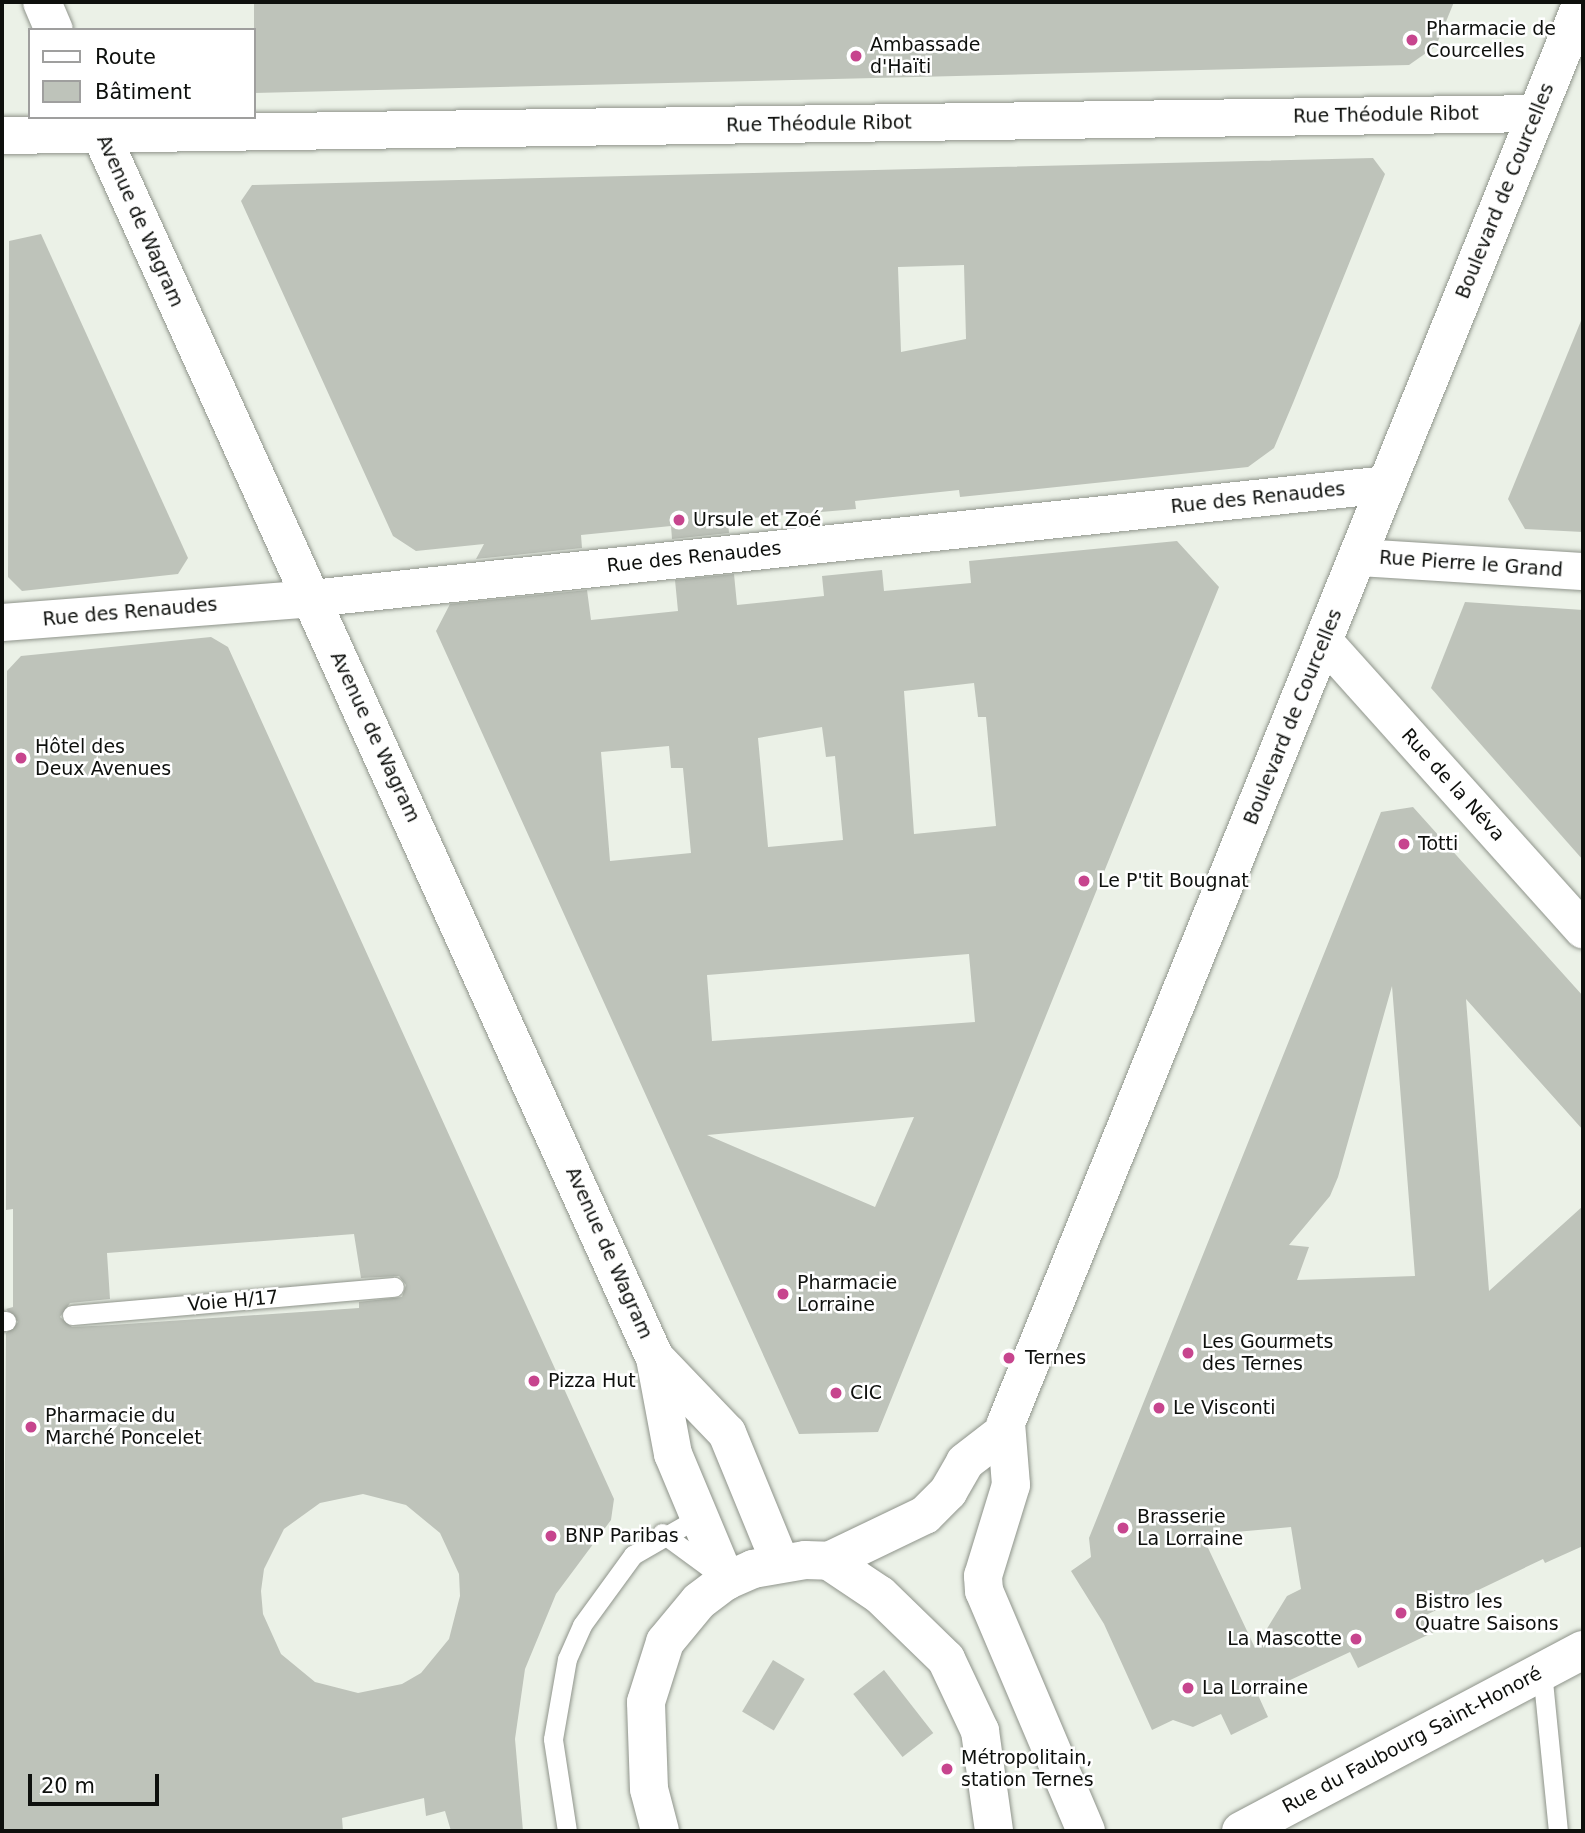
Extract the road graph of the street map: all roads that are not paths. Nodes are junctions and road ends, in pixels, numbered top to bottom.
1 (42, 2) edge
2 (1582, 2) edge
3 (53, 28) edge
4 (1537, 113) junction
5 (97, 126) edge
6 (2, 135) edge
7 (1386, 484) junction
8 (1358, 557) junction
9 (1583, 571) edge
10 (311, 598) junction
11 (2, 622) edge
12 (1324, 640) junction
13 (1583, 930) edge
14 (394, 1287) dead end
15 (72, 1315) dead end
16 (655, 1358) junction
17 (1004, 1432) junction
18 (699, 1517) junction
19 (662, 1533) junction
20 (829, 1561) junction
21 (780, 1562) junction
22 (726, 1581) junction
23 (1583, 1650) edge
24 (1542, 1671) junction
25 (567, 1831) edge
26 (660, 1831) edge
27 (994, 1831) edge
28 (1086, 1831) edge
29 (1241, 1831) edge
30 (1558, 1831) edge

1 - 3 main road
2 - 4 main road, Boulevard de Courcelles
4 - 5 street, Rue Théodule Ribot
4 - 7 main road, Boulevard de Courcelles
5 - 6 street, Rue Théodule Ribot
5 - 10 main road, Avenue de Wagram
7 - 8 main road, Boulevard de Courcelles
7 - 10 street, Rue des Renaudes
8 - 9 street, Rue Pierre le Grand
8 - 12 main road, Boulevard de Courcelles
10 - 11 street, Rue des Renaudes
10 - 16 main road, Avenue de Wagram
12 - 13 street, Rue de la Néva
12 - 17 main road, Boulevard de Courcelles
14 - 15 lane, Voie H/17
16 - 18 main road, Avenue de Wagram
16 - 21 main road, Avenue de Wagram
17 - 20 main road
17 - 28 main road, Boulevard de Courcelles
18 - 19 lane
18 - 22 main road, Avenue de Wagram
19 - 22 lane
19 - 25 lane
20 - 21 main road
20 - 27 main road
21 - 22 main road
22 - 26 main road
23 - 24 main road, Rue du Faubourg Saint-Honoré
24 - 29 main road, Rue du Faubourg Saint-Honoré
24 - 30 lane

